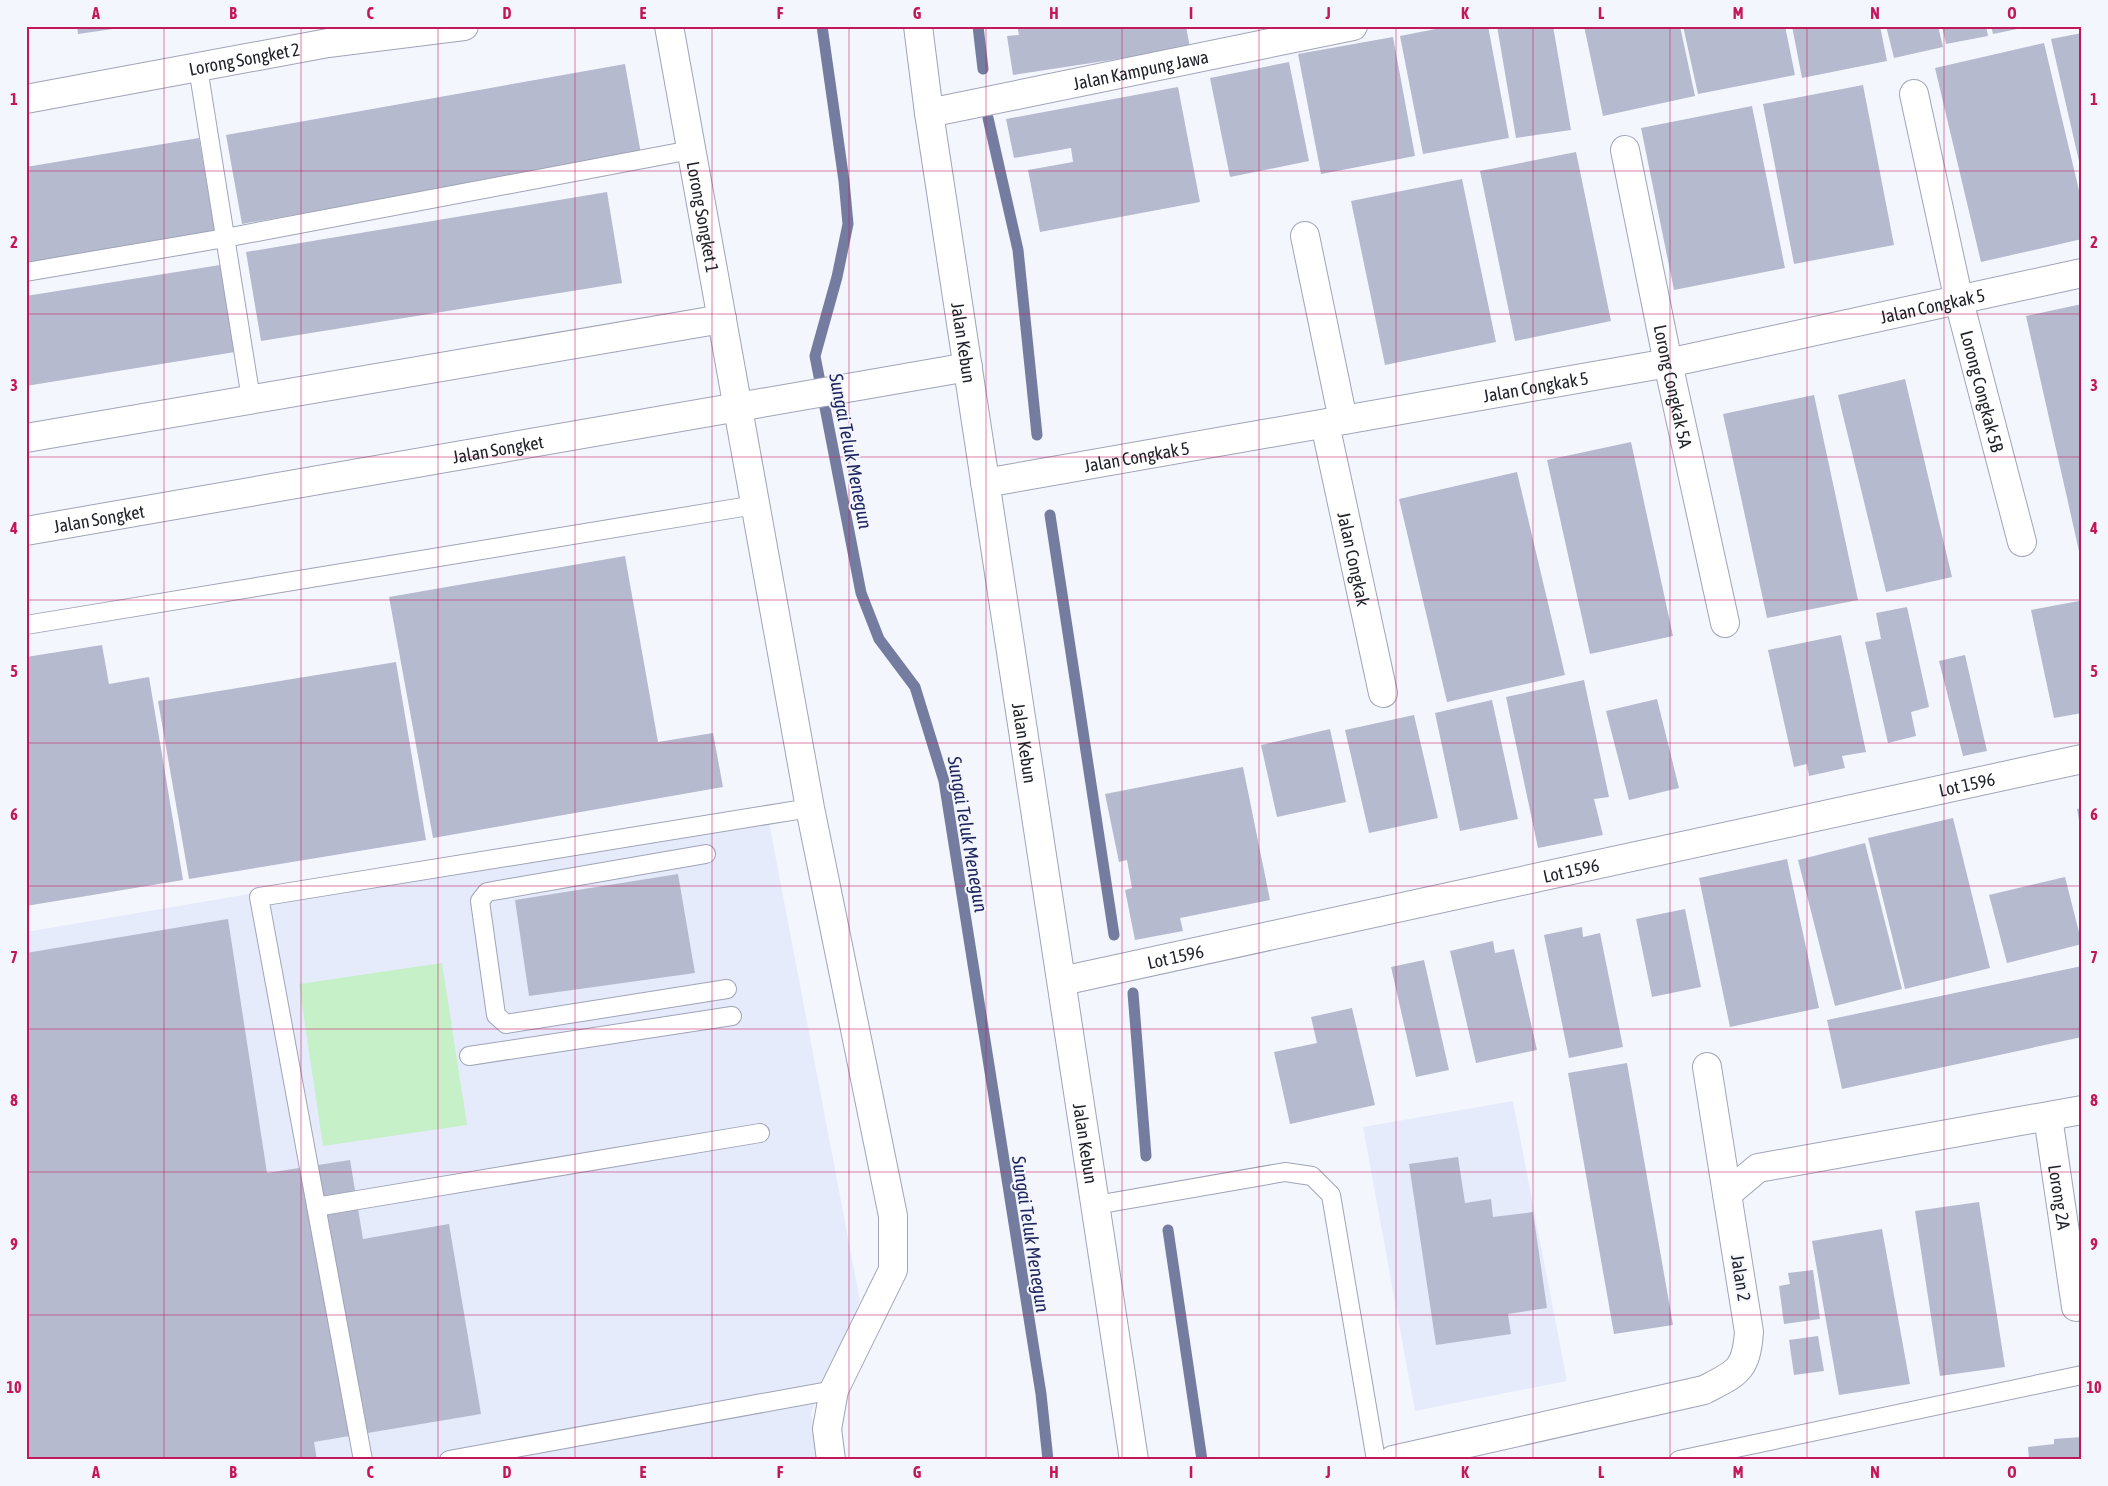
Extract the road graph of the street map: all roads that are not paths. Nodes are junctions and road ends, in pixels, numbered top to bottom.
1 (464, 26) edge
2 (669, 26) edge
3 (918, 26) edge
4 (1353, 26) edge
5 (326, 35) edge
6 (198, 68) junction
7 (1914, 94) dead end
8 (27, 96) edge
9 (929, 113) junction
10 (691, 150) junction
11 (1625, 150) dead end
12 (1305, 236) dead end
13 (225, 238) junction
14 (26, 272) edge
15 (2082, 273) edge
16 (1960, 301) junction
17 (722, 319) junction
18 (1668, 363) junction
19 (968, 367) junction
20 (251, 399) junction
21 (738, 407) junction
22 (1334, 422) junction
23 (26, 438) edge
24 (985, 483) junction
25 (755, 505) junction
26 (26, 531) edge
27 (2022, 542) dead end
28 (1725, 623) dead end
29 (26, 625) edge
30 (1383, 693) dead end
31 (2082, 759) edge
32 (810, 808) junction
33 (706, 854) dead end
34 (1062, 981) junction
35 (727, 989) dead end
36 (732, 1016) dead end
37 (470, 1056) dead end
38 (1707, 1067) dead end
39 (2082, 1110) edge
40 (2048, 1117) junction
41 (760, 1132) dead end
42 (1727, 1194) junction
43 (1096, 1205) junction
44 (316, 1208) junction
45 (2076, 1307) dead end
46 (2082, 1375) edge
47 (834, 1390) junction
48 (363, 1460) edge
49 (449, 1460) edge
50 (831, 1460) edge
51 (1134, 1460) edge
52 (1376, 1460) edge
53 (1392, 1460) edge
54 (1679, 1460) edge

1 - 5 street, Lorong Songket 2
2 - 10 street, Lorong Songket 1
3 - 9 street, Jalan Kebun
4 - 9 street, Jalan Kampung Jawa
5 - 6 street, Lorong Songket 2
6 - 8 street, Lorong Songket 2
6 - 13 lane
7 - 16 street, Lorong Congkak 5B
9 - 19 street, Jalan Kebun
10 - 13 lane
10 - 17 street, Lorong Songket 1
11 - 18 street, Lorong Congkak 5A
12 - 22 street, Jalan Congkak
13 - 14 lane
13 - 20 lane
15 - 16 street, Jalan Congkak 5
16 - 18 street, Jalan Congkak 5
16 - 27 street, Lorong Congkak 5B
17 - 20 street
17 - 21 street, Lorong Songket 1
18 - 22 street, Jalan Congkak 5
18 - 28 street, Lorong Congkak 5A
19 - 21 street, Jalan Songket
19 - 24 street, Jalan Kebun
20 - 23 street
21 - 25 street, Lorong Songket 1
21 - 26 street, Jalan Songket
22 - 24 street, Jalan Congkak 5
22 - 30 street, Jalan Congkak
24 - 34 street, Jalan Kebun
25 - 29 lane
25 - 32 street, Lorong Songket 1
31 - 34 street, Lot 1596
32 - 44 lane
32 - 47 street, Lorong Songket 1
33 - 35 lane
34 - 43 street, Jalan Kebun
36 - 37 lane
38 - 42 street, Jalan 2
39 - 40 street
40 - 42 street
40 - 45 street, Lorong 2A
41 - 44 lane
42 - 53 street, Jalan 2
43 - 51 street, Jalan Kebun
43 - 52 lane
44 - 48 lane
46 - 54 lane
47 - 49 lane
47 - 50 street, Lorong Songket 1

